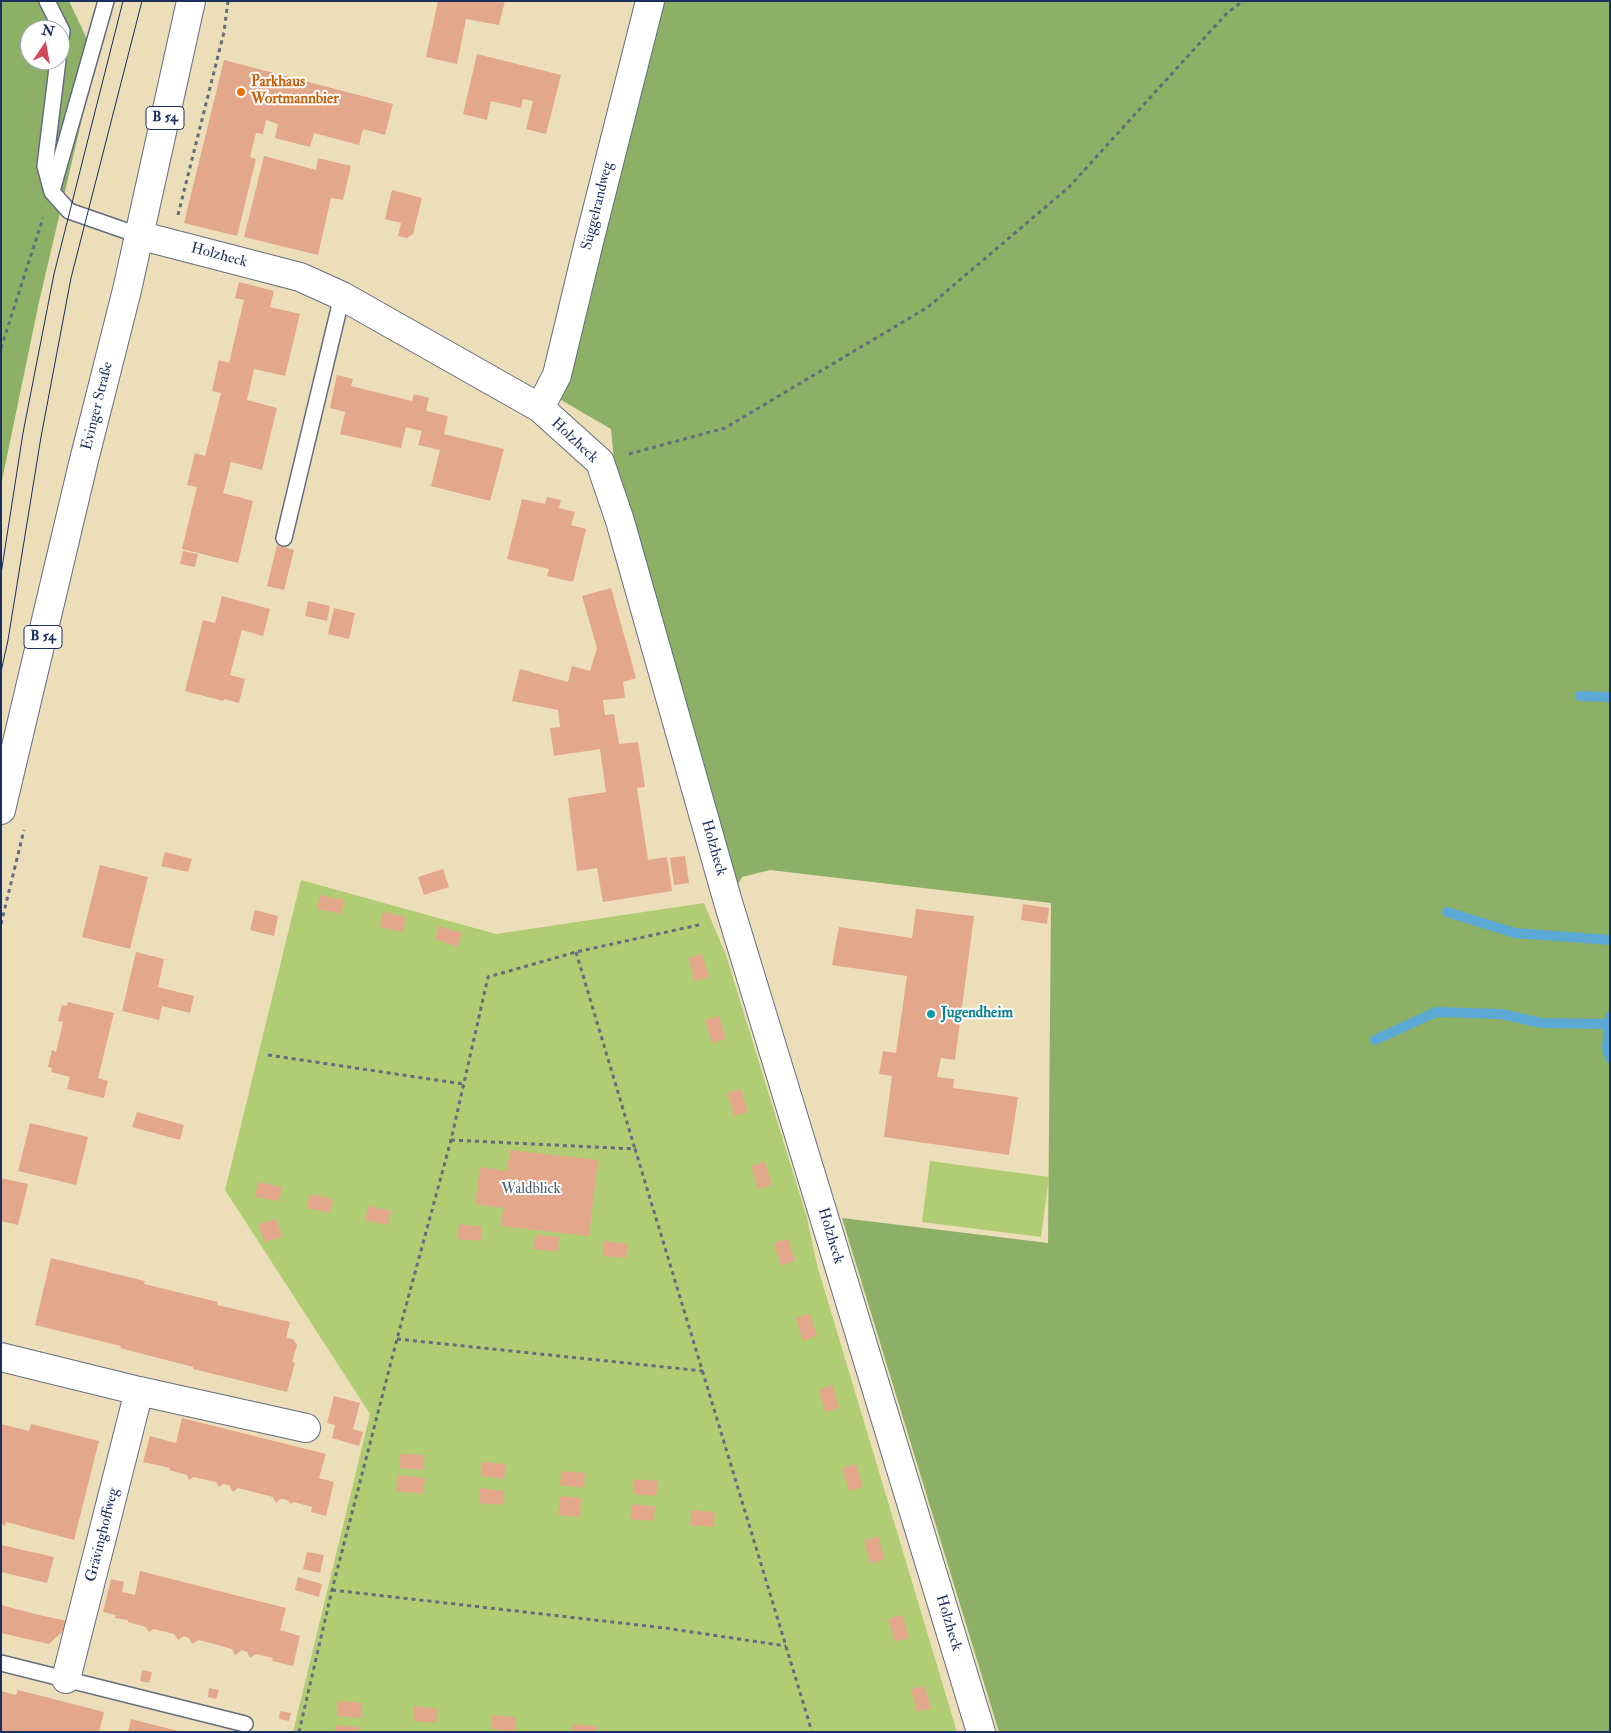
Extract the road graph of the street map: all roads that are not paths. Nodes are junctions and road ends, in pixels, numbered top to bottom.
1 (47, 1) edge
2 (106, 1) edge
3 (191, 1) edge
4 (650, 1) edge
5 (56, 20) edge
6 (57, 70) edge
7 (52, 192) junction
8 (138, 235) junction
9 (342, 296) junction
10 (540, 408) junction
11 (284, 538) dead end
12 (1, 810) edge
13 (1, 1357) edge
14 (140, 1391) junction
15 (306, 1428) dead end
16 (1, 1663) edge
17 (66, 1679) junction
18 (245, 1724) dead end
19 (981, 1732) edge

1 - 5 lane
2 - 7 lane
3 - 8 street, Evinger Straße / B 54
4 - 10 street, Süggelrandweg
6 - 7 lane
7 - 8 lane
8 - 9 street, Holzheck
8 - 12 street, Evinger Straße / B 54
9 - 10 street, Holzheck
9 - 11 lane
10 - 19 street, Holzheck
13 - 14 street
14 - 15 street
14 - 17 street, Grävinghoffweg
16 - 17 lane
17 - 18 lane

